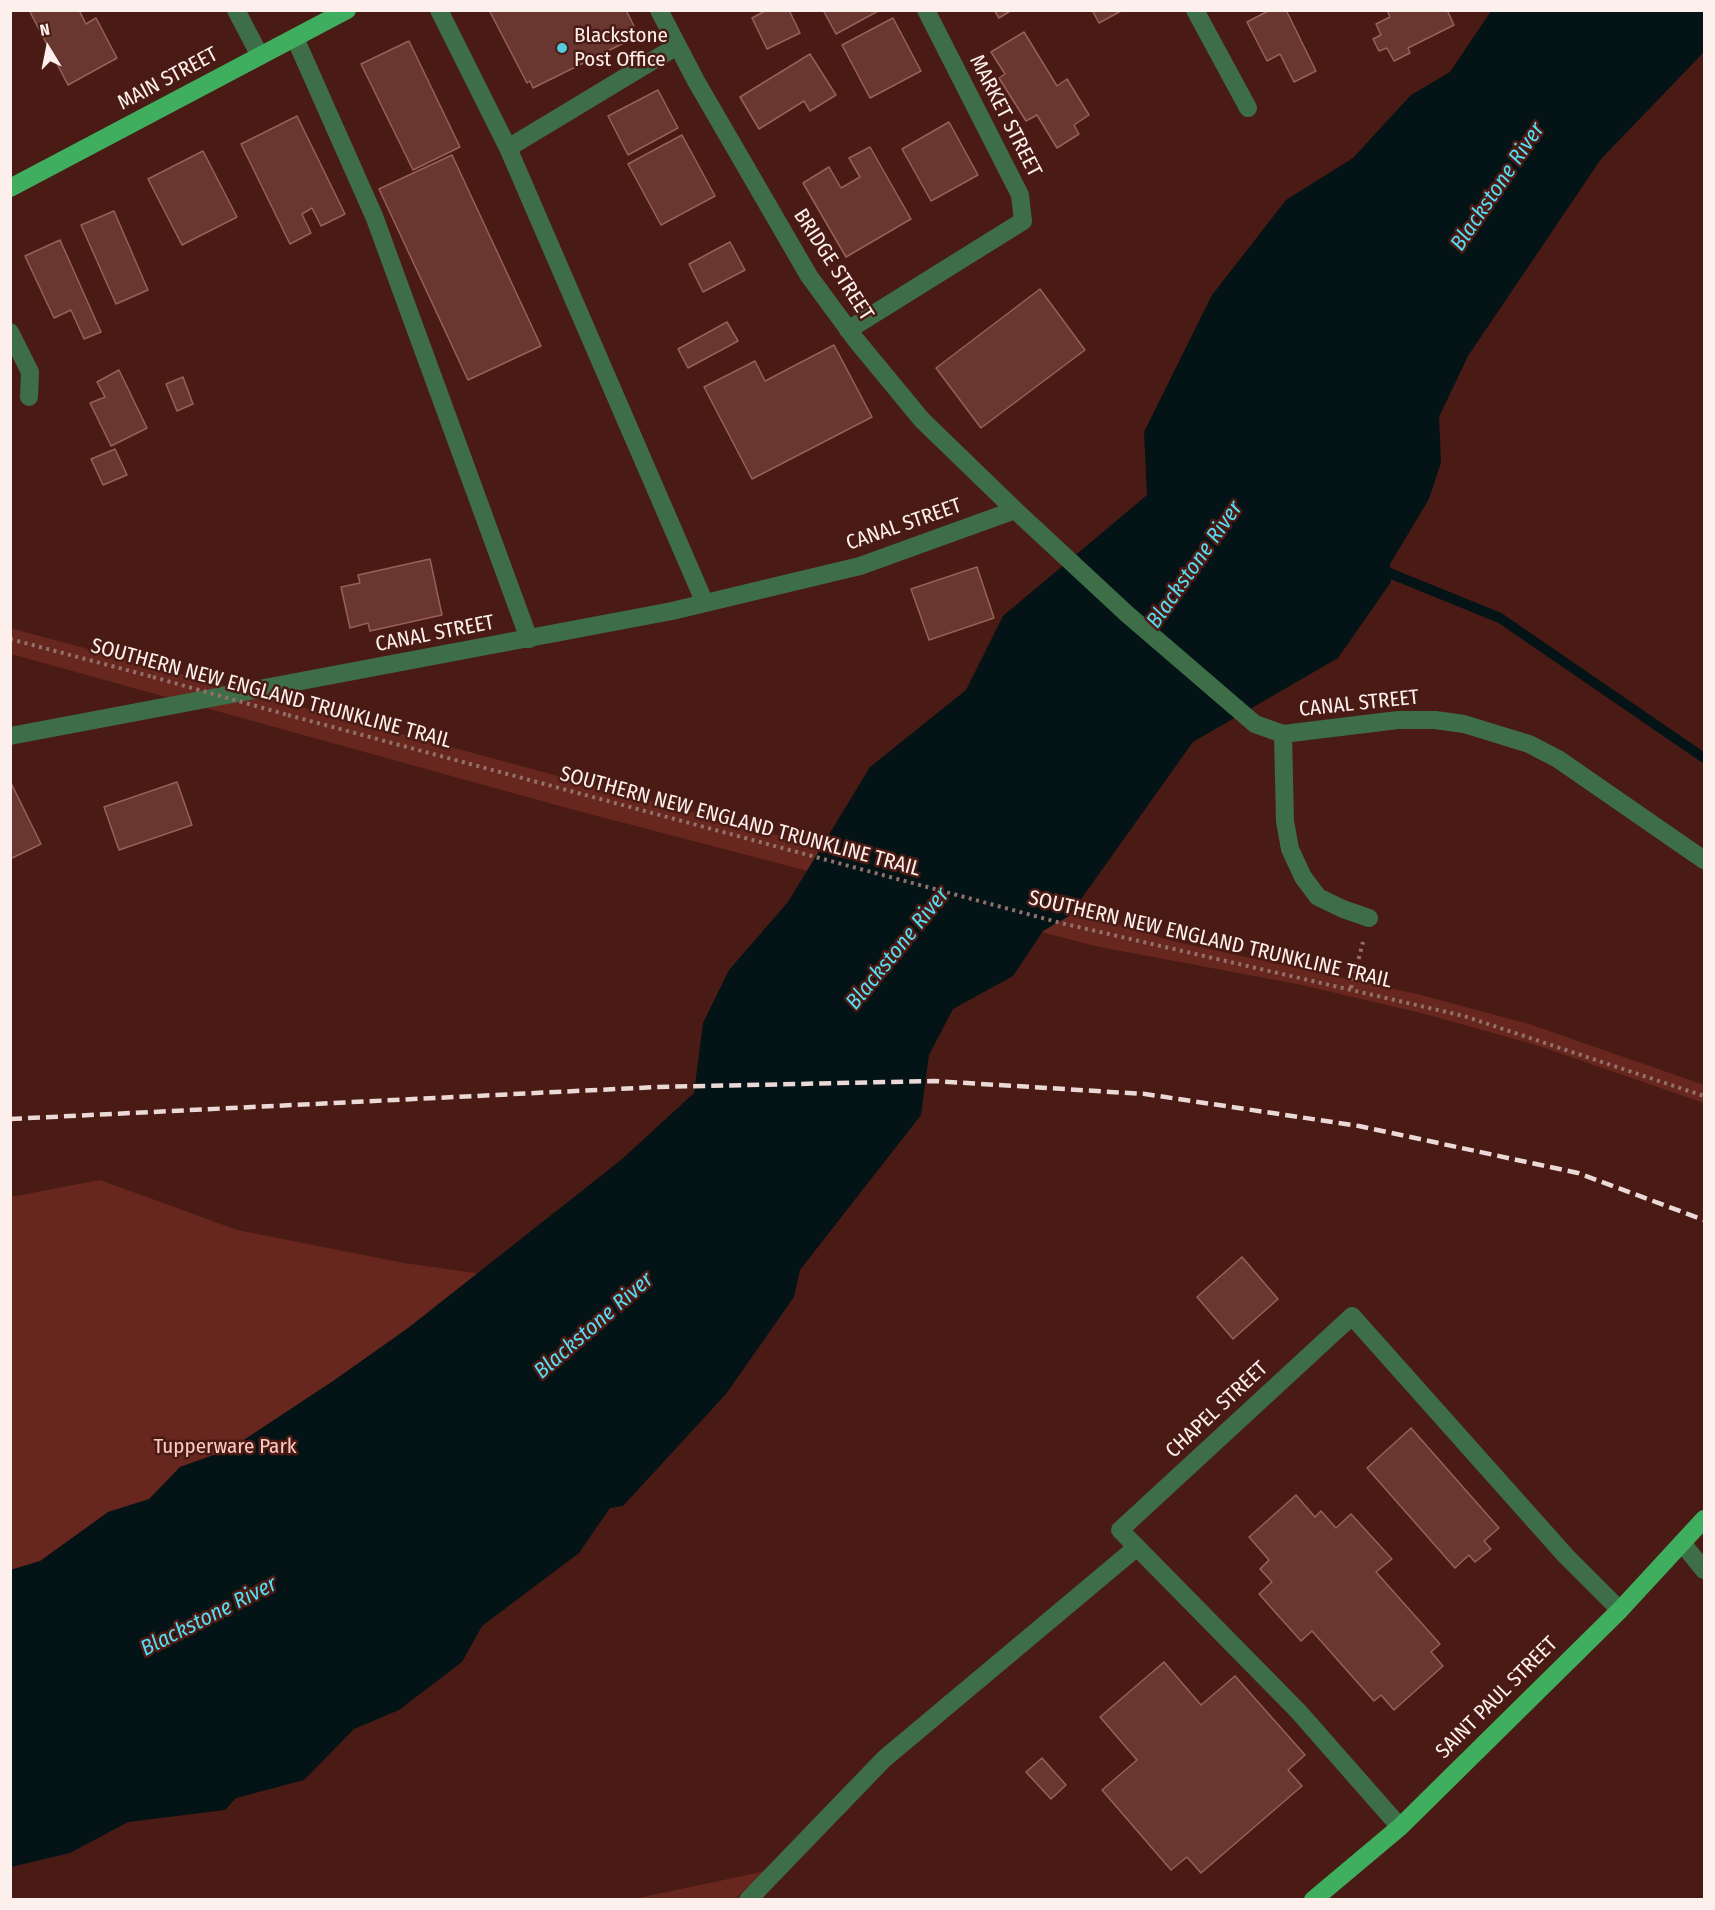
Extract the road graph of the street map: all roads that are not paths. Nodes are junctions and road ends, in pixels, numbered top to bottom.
1 (236, 10) edge
2 (348, 10) edge
3 (439, 10) edge
4 (659, 10) edge
5 (926, 10) edge
6 (1195, 10) edge
7 (295, 38) junction
8 (677, 46) junction
9 (260, 56) junction
10 (1248, 108) dead end
11 (508, 148) junction
12 (10, 188) edge
13 (848, 330) junction
14 (10, 332) edge
15 (29, 397) dead end
16 (1015, 510) junction
17 (704, 601) junction
18 (529, 639) junction
19 (1283, 734) junction
20 (10, 736) edge
21 (1704, 860) edge
22 (1369, 918) road end
23 (1704, 1519) edge
24 (1682, 1543) junction
25 (1137, 1547) junction
26 (1704, 1570) edge
27 (1620, 1610) junction
28 (1400, 1827) junction
29 (748, 1899) edge
30 (1313, 1899) edge

1 - 9 street
2 - 7 main road, MAIN STREET
3 - 11 street
4 - 8 street, BRIDGE STREET
5 - 13 street, MARKET STREET
6 - 10 street
7 - 9 main road, MAIN STREET
7 - 18 street
8 - 11 street
8 - 13 street, BRIDGE STREET
9 - 12 main road, MAIN STREET
11 - 17 street
13 - 16 street, BRIDGE STREET
14 - 15 street
16 - 17 street, CANAL STREET
16 - 19 street, CANAL STREET
17 - 18 street, CANAL STREET
18 - 20 street, CANAL STREET
19 - 21 street, CANAL STREET
19 - 22 street
23 - 24 main road, SAINT PAUL STREET
24 - 26 street
24 - 27 main road, SAINT PAUL STREET
25 - 27 street, CHAPEL STREET
25 - 28 street, CHAPEL STREET
25 - 29 street
27 - 28 main road, SAINT PAUL STREET
28 - 30 main road, SAINT PAUL STREET

